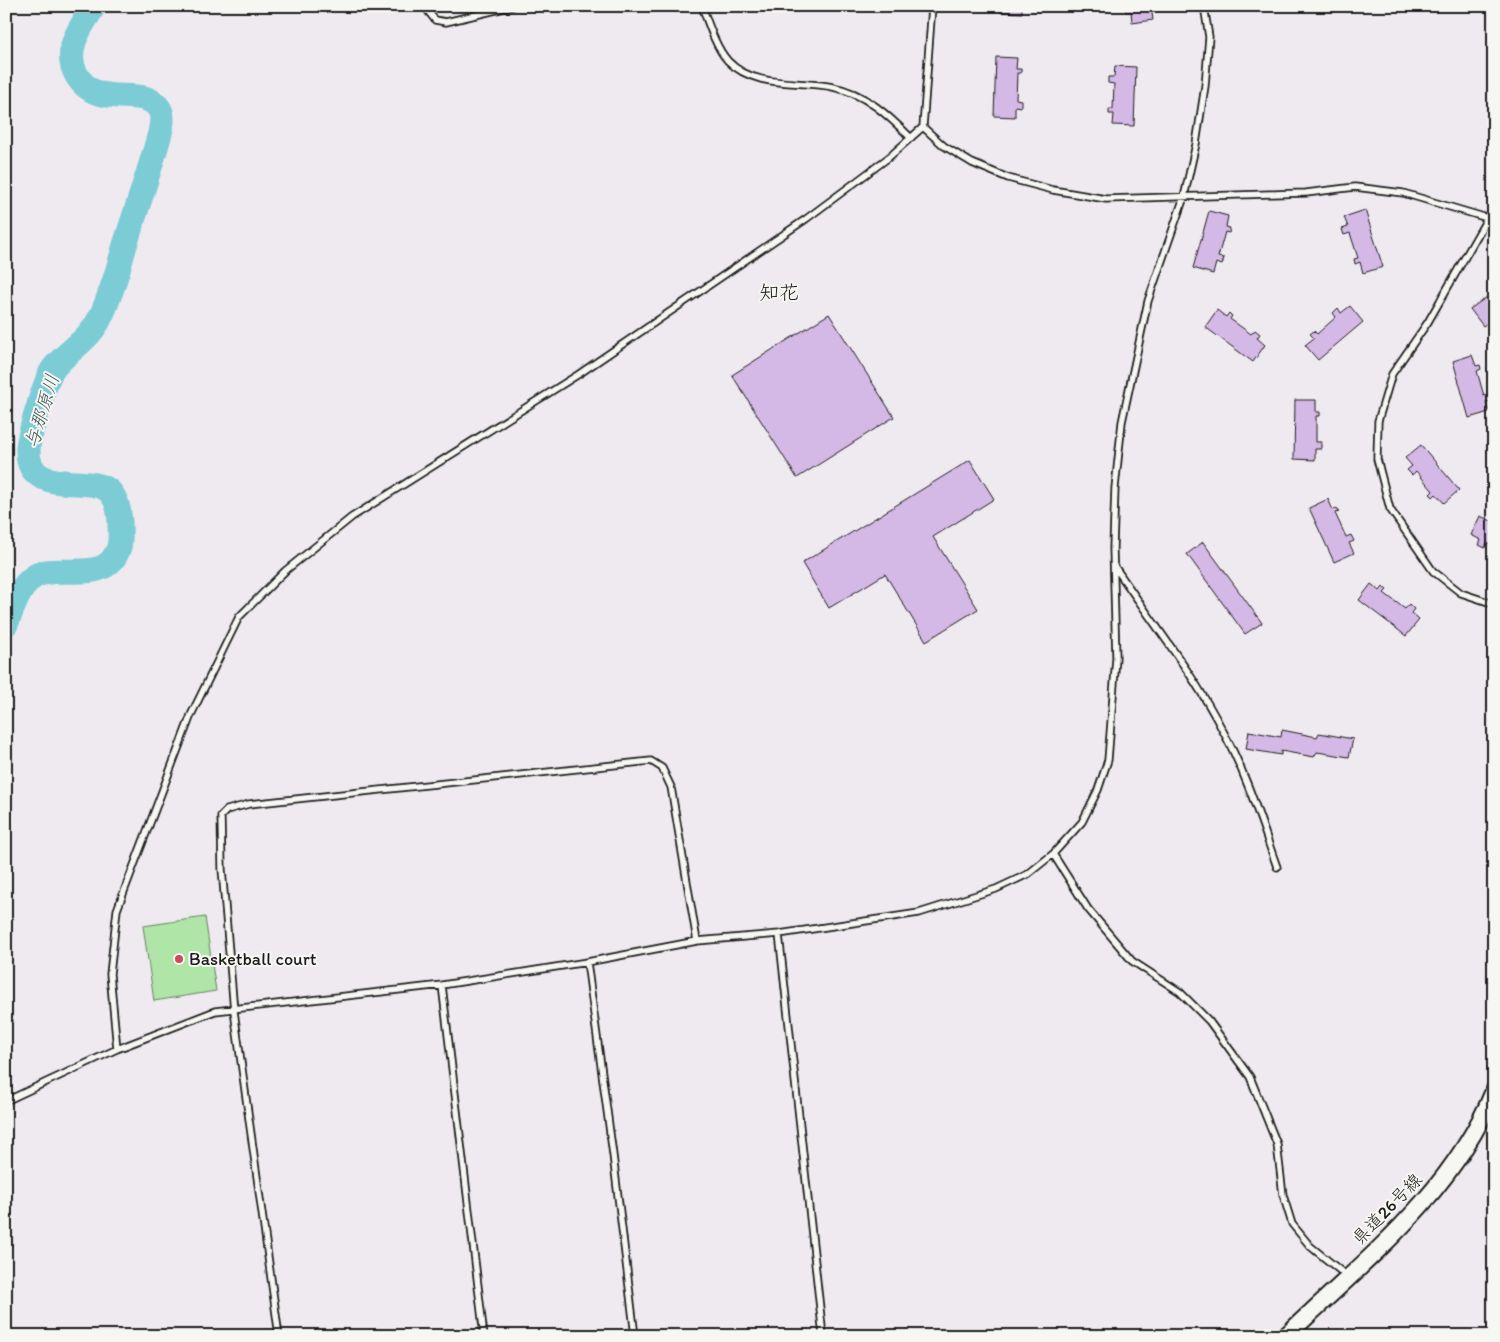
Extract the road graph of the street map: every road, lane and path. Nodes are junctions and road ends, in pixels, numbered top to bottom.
1 (424, 6) edge
2 (513, 6) edge
3 (702, 6) edge
4 (932, 6) edge
5 (1204, 6) edge
6 (923, 127) junction
7 (911, 138) junction
8 (1184, 197) junction
9 (1491, 219) edge
10 (1114, 566) junction
11 (1494, 604) edge
12 (1053, 854) junction
13 (1277, 867) dead end
14 (779, 934) junction
15 (697, 941) junction
16 (587, 962) junction
17 (442, 985) junction
18 (234, 1011) junction
19 (117, 1049) junction
20 (1494, 1091) edge
21 (6, 1101) edge
22 (1348, 1277) junction
23 (279, 1336) edge
24 (484, 1336) edge
25 (635, 1336) edge
26 (823, 1336) edge
27 (1286, 1336) edge

1 - 2 lane
3 - 7 lane
4 - 6 lane
5 - 8 lane
6 - 7 lane
6 - 8 lane
7 - 19 lane
8 - 9 lane
8 - 10 lane
9 - 11 lane
10 - 12 lane
10 - 13 lane
12 - 14 lane
12 - 22 lane
14 - 15 lane
14 - 26 lane
15 - 16 lane
15 - 18 lane
16 - 17 lane
16 - 25 lane
17 - 18 lane
17 - 24 lane
18 - 19 lane
18 - 23 lane
19 - 21 lane
20 - 22 main road, 県道26号線
22 - 27 main road, 県道26号線

